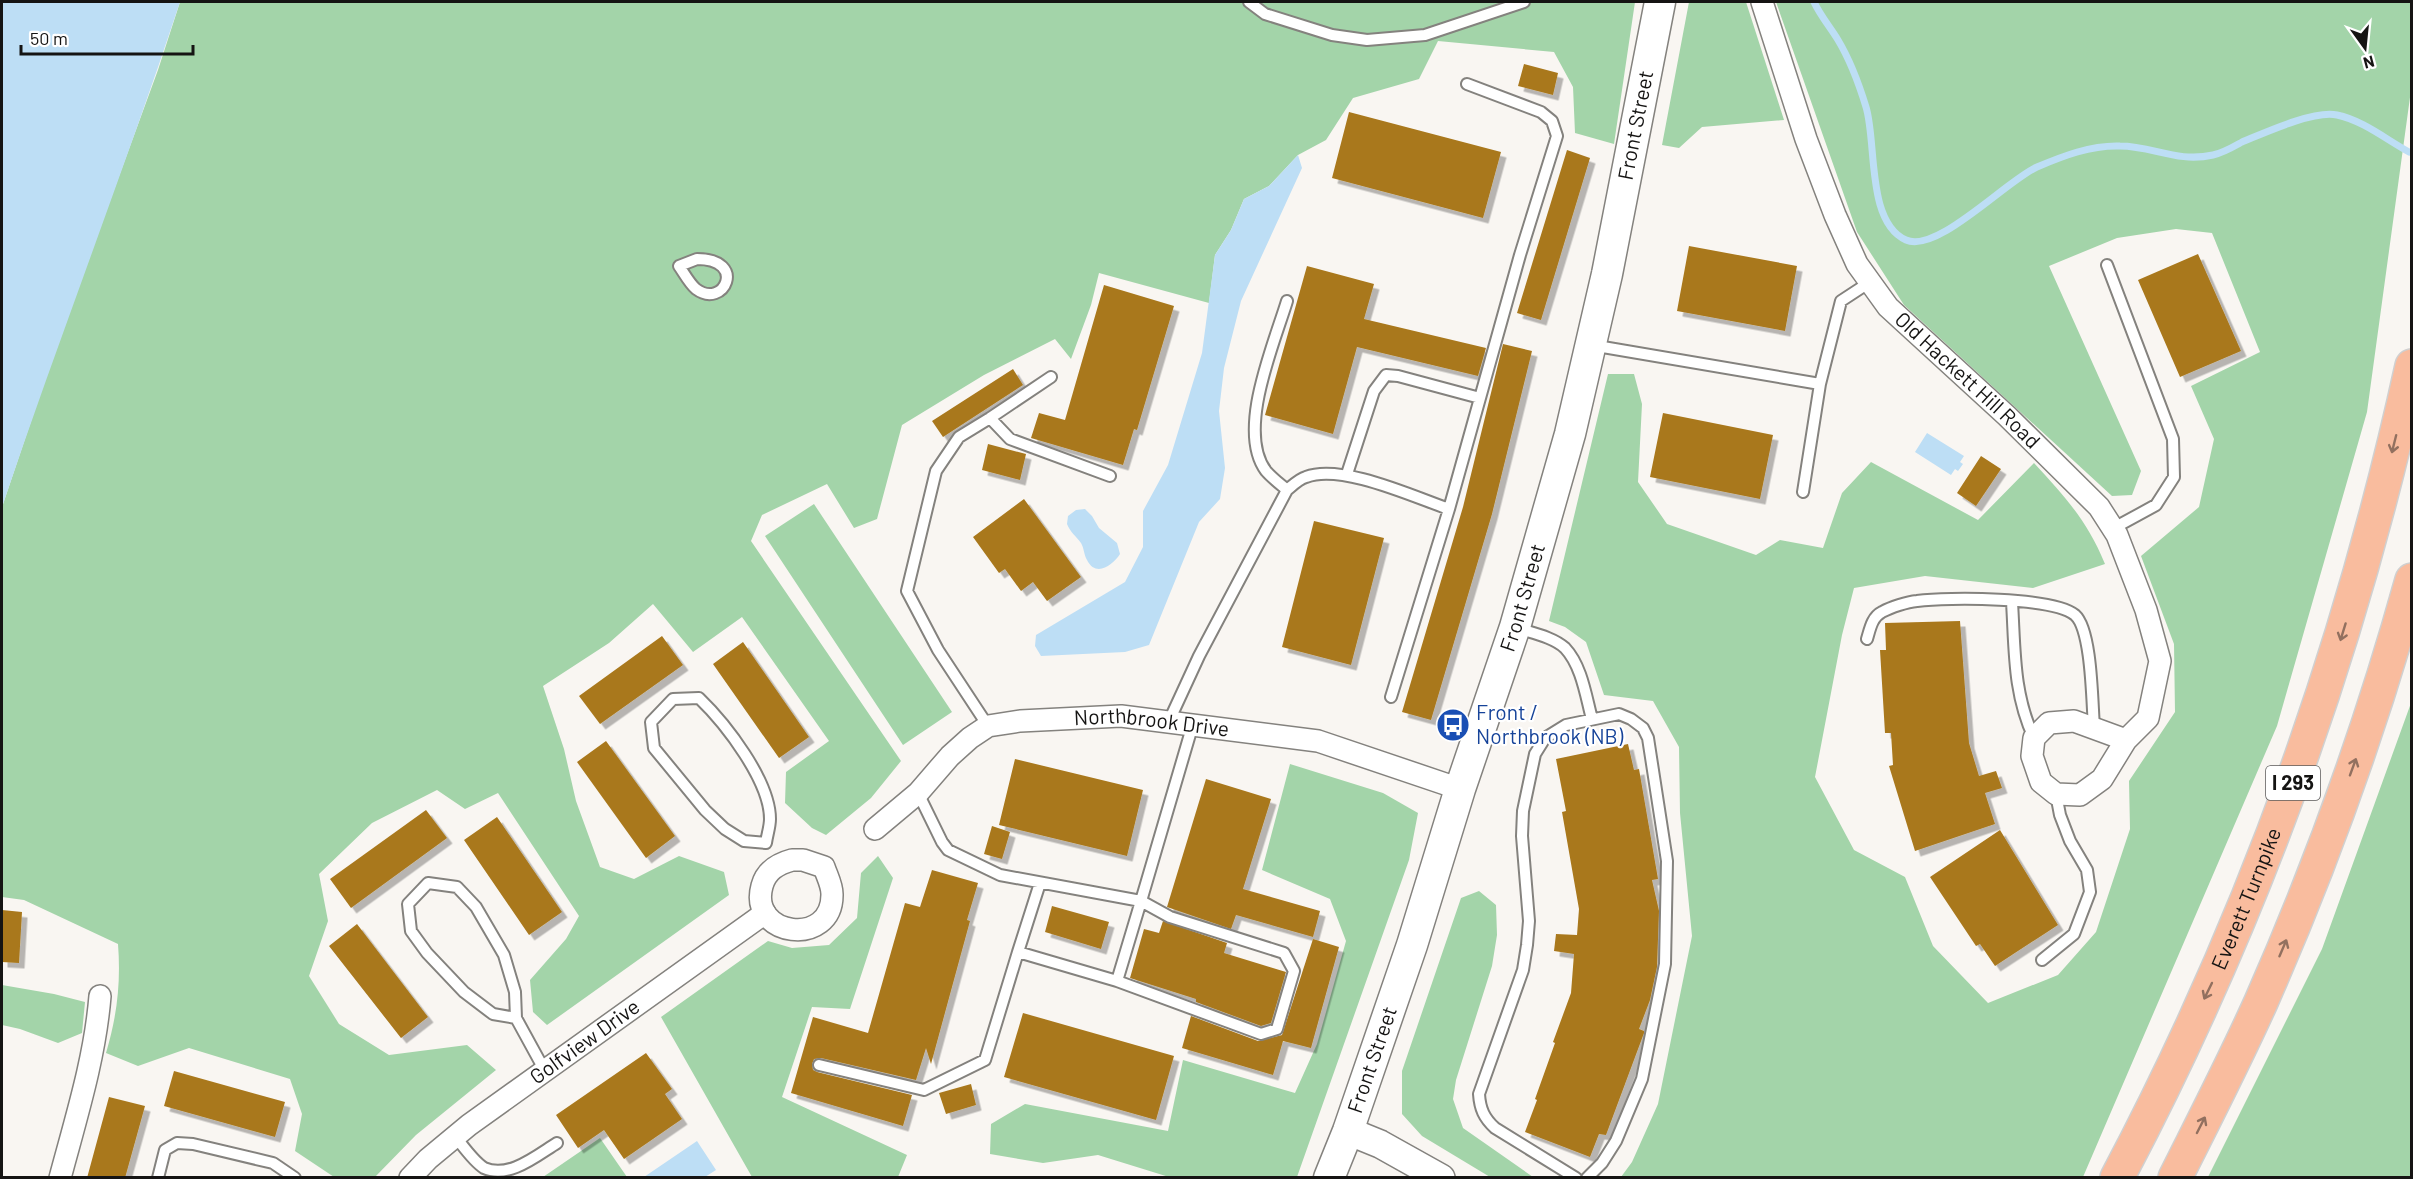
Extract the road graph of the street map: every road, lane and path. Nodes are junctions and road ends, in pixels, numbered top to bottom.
1 (1249, 2) edge
2 (1524, 2) edge
3 (1660, 2) edge
4 (1762, 2) edge
5 (1467, 84) dead end
6 (2107, 265) dead end
7 (1870, 282) junction
8 (1287, 301) dead end
9 (1591, 345) junction
10 (2412, 366) edge
11 (1051, 377) dead end
12 (1820, 384) junction
13 (1480, 398) junction
14 (990, 418) junction
15 (1347, 474) junction
16 (1110, 476) dead end
17 (1287, 490) junction
18 (1803, 492) dead end
19 (1449, 509) junction
20 (2112, 529) junction
21 (2412, 580) edge
22 (2012, 602) junction
23 (1515, 627) junction
24 (1868, 639) dead end
25 (1392, 697) dead end
26 (1592, 719) junction
27 (1169, 721) junction
28 (1193, 724) junction
29 (988, 726) junction
30 (2094, 727) junction
31 (2034, 738) junction
32 (2126, 740) junction
33 (1460, 789) junction
34 (918, 793) junction
35 (2056, 794) junction
36 (876, 829) dead end
37 (773, 853) junction
38 (1040, 883) junction
39 (1141, 901) junction
40 (765, 913) junction
41 (1017, 952) junction
42 (2042, 960) dead end
43 (1117, 981) junction
44 (100, 996) dead end
45 (516, 1018) junction
46 (819, 1065) dead end
47 (544, 1071) junction
48 (1348, 1131) junction
49 (455, 1136) junction
50 (556, 1143) dead end
51 (60, 1178) edge
52 (158, 1178) edge
53 (295, 1178) edge
54 (410, 1178) edge
55 (1329, 1178) edge
56 (1441, 1178) edge
57 (1576, 1178) edge
58 (1587, 1178) edge
59 (2117, 1178) edge
60 (2175, 1178) edge

1 - 2 lane
3 - 9 main road, Front Street
4 - 7 street, Old Hackett Hill Road
5 - 13 lane
6 - 20 lane
7 - 12 lane
7 - 20 street, Old Hackett Hill Road
8 - 17 lane
9 - 12 lane
9 - 23 main road, Front Street
10 -> 59 highway, Everett Turnpike / I 293
11 - 14 lane
12 - 18 lane
13 - 15 lane
13 - 19 lane
14 - 16 lane
14 - 29 lane
15 - 17 lane
15 - 19 lane
17 - 27 lane
19 - 25 lane
20 - 32 street, Old Hackett Hill Road
60 -> 21 highway, I 293
22 - 24 lane
22 - 30 lane
22 - 31 lane
23 - 26 lane
23 - 33 main road, Front Street
26 - 57 lane
26 - 58 lane
27 - 28 street, Northbrook Drive
27 - 29 street, Northbrook Drive
28 - 33 street, Northbrook Drive
28 - 39 lane
29 - 34 street, Northbrook Drive
30 - 31 street
30 - 32 street
31 - 35 street
32 - 35 street, Old Hackett Hill Road
33 - 48 main road, Front Street
34 - 36 street, Northbrook Drive
34 - 38 lane
35 - 42 lane
37 - 37 lane
37 - 40 street
37 - 40 street
38 - 39 lane
38 - 41 lane
39 - 43 lane
39 - 43 lane
40 - 47 street, Golfview Drive
41 - 43 lane
41 - 46 lane
44 - 51 street
45 - 45 lane
45 - 47 lane
47 - 49 street, Golfview Drive
48 - 55 main road, Front Street
48 - 56 street
49 - 50 lane
49 - 54 street, Golfview Drive
52 - 53 lane

